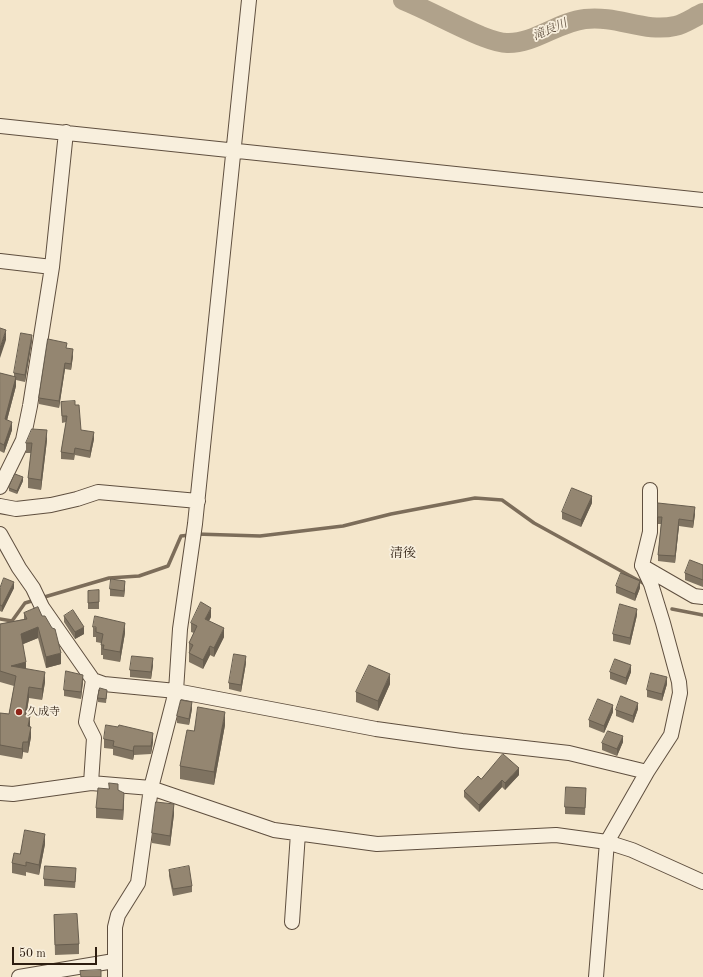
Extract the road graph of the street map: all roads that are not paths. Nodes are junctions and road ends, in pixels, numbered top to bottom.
1 (249, 0) edge
2 (0, 126) edge
3 (66, 132) junction
4 (234, 150) junction
5 (703, 200) edge
6 (0, 261) edge
7 (52, 267) junction
8 (0, 487) edge
9 (650, 490) dead end
10 (198, 501) junction
11 (0, 506) edge
12 (0, 534) edge
13 (642, 566) junction
14 (703, 596) edge
15 (93, 680) junction
16 (176, 691) junction
17 (647, 772) junction
18 (91, 783) junction
19 (151, 788) junction
20 (0, 793) edge
21 (298, 833) junction
22 (607, 842) junction
23 (703, 882) edge
24 (292, 922) dead end
25 (114, 961) junction
26 (19, 977) edge
27 (115, 977) edge
28 (596, 977) edge

1 - 4 street
2 - 3 street
3 - 4 street
3 - 7 street
4 - 5 street
4 - 10 street
6 - 7 street
7 - 8 street
9 - 13 street
10 - 11 street
10 - 16 street
12 - 15 street
13 - 14 street
13 - 17 street
15 - 16 street
15 - 18 street
16 - 17 street
16 - 19 street
17 - 22 street
18 - 19 street
18 - 20 street
19 - 21 street
19 - 25 street
21 - 22 street
21 - 24 street
22 - 23 street
22 - 28 street
25 - 26 street
25 - 27 street

